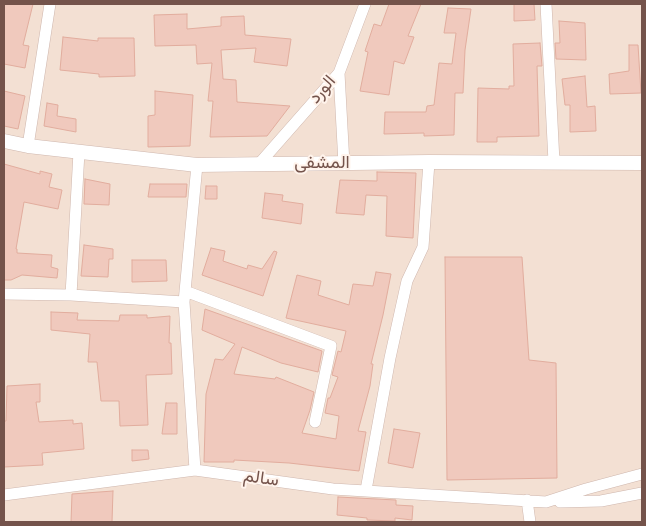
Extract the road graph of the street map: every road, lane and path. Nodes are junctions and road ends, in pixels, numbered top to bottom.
1 (50, 4) edge
2 (365, 4) edge
3 (546, 4) edge
4 (339, 73) junction
5 (4, 141) edge
6 (28, 146) junction
7 (79, 152) junction
8 (429, 162) junction
9 (554, 162) junction
10 (642, 163) edge
11 (259, 164) junction
12 (344, 164) junction
13 (197, 165) junction
14 (4, 294) edge
15 (71, 295) junction
16 (185, 297) junction
17 (315, 422) dead end
18 (195, 470) junction
19 (642, 474) edge
20 (366, 490) junction
21 (642, 493) edge
22 (4, 495) edge
23 (524, 500) junction
24 (546, 502) junction
25 (530, 522) edge

1 - 6 street
2 - 4 street, الورد
3 - 9 street
4 - 11 street, الورد
4 - 12 street
5 - 6 street, المشفى
6 - 7 street, المشفى
7 - 13 street, المشفى
7 - 15 street
8 - 9 street, المشفى
8 - 12 street, المشفى
8 - 20 street
9 - 10 street, المشفى
11 - 12 street, المشفى
11 - 13 street, المشفى
13 - 16 street
14 - 15 street
15 - 16 street
16 - 17 street
16 - 18 street
18 - 20 street, سالم
18 - 22 street, سالم
19 - 24 street
20 - 23 street, سالم
21 - 24 street
23 - 24 street, سالم
23 - 25 street

